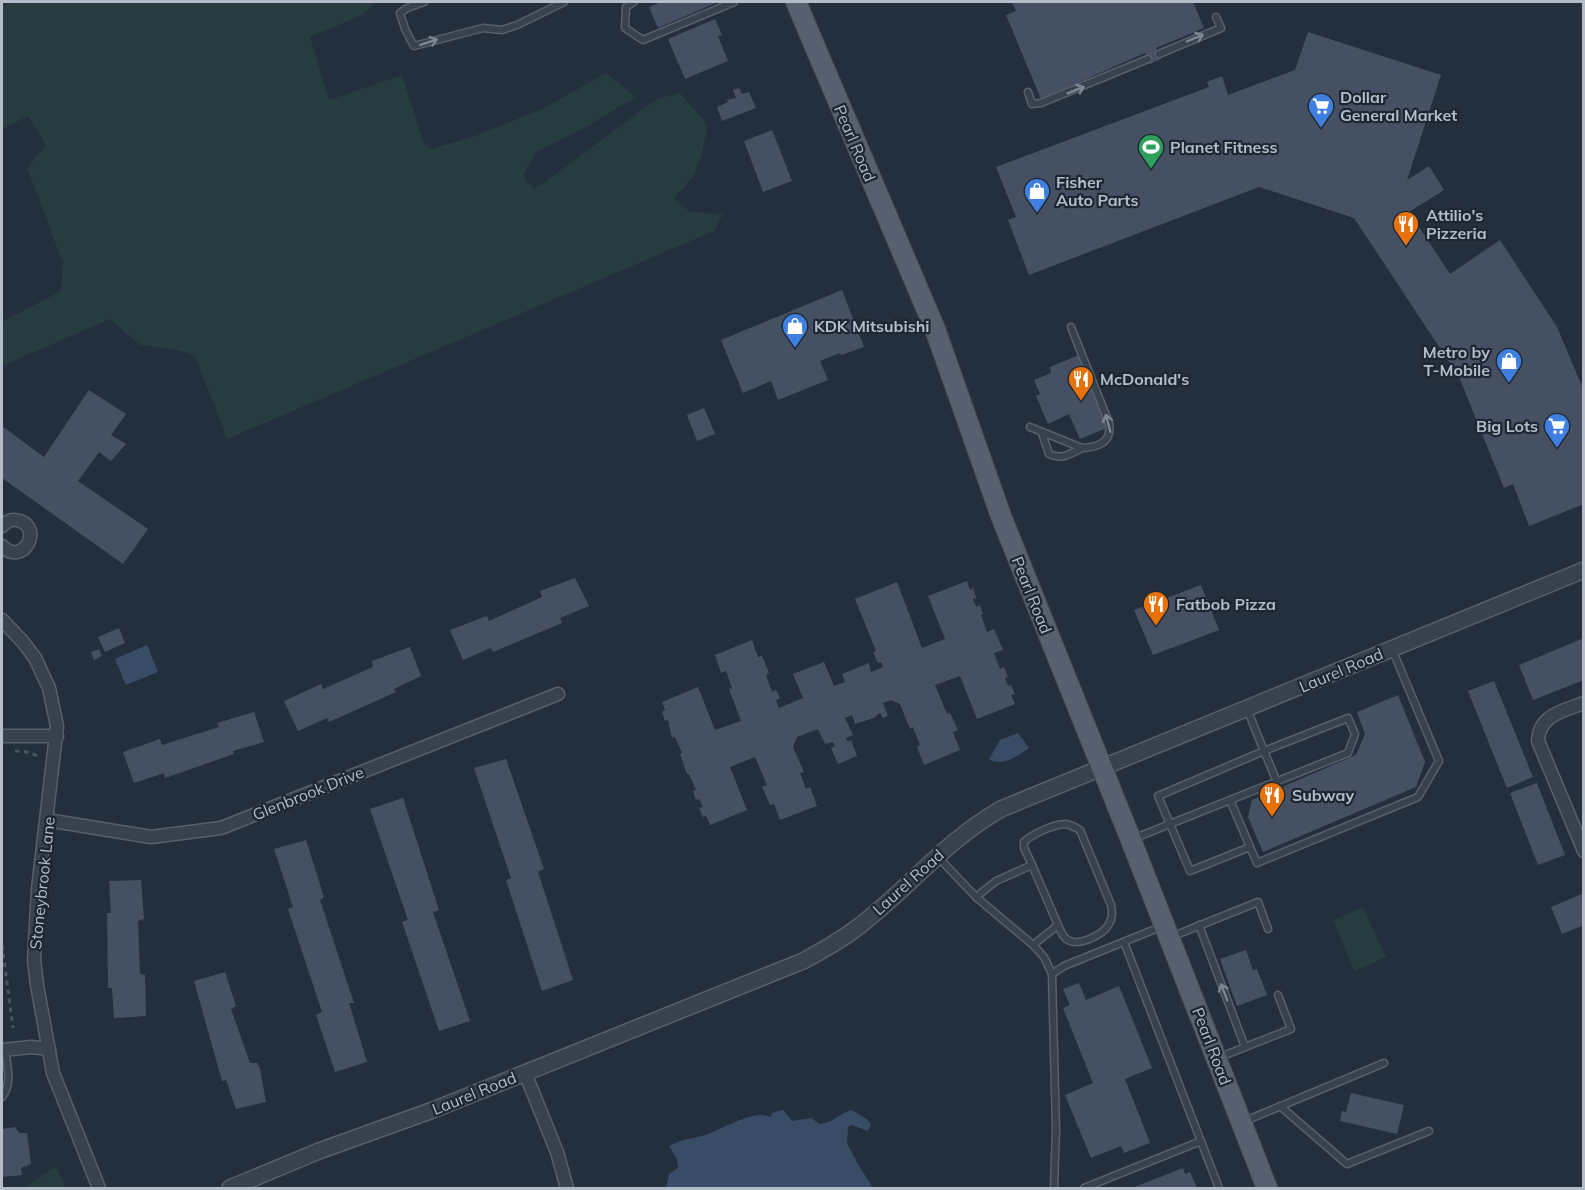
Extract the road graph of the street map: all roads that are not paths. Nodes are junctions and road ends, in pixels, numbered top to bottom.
1 (424, 2) edge
2 (564, 2) edge
3 (634, 2) edge
4 (734, 2) edge
5 (796, 2) edge
6 (1216, 17) dead end
7 (1159, 54) dead end
8 (1148, 59) dead end
9 (1028, 92) dead end
10 (1071, 327) dead end
11 (1030, 428) dead end
12 (1042, 433) junction
13 (1082, 448) junction
14 (2, 526) edge
15 (3, 550) edge
16 (1584, 570) edge
17 (2, 620) edge
18 (1392, 649) junction
19 (558, 694) dead end
20 (1584, 703) edge
21 (1247, 709) junction
22 (2, 736) edge
23 (57, 736) junction
24 (1264, 751) junction
25 (1102, 767) junction
26 (1277, 782) junction
27 (1230, 800) junction
28 (47, 820) junction
29 (1170, 824) junction
30 (1131, 840) junction
31 (1250, 847) junction
32 (1584, 851) edge
33 (937, 856) junction
34 (1032, 865) junction
35 (976, 897) junction
36 (1058, 925) junction
37 (1199, 925) junction
38 (1268, 929) dead end
39 (1167, 931) junction
40 (1124, 942) junction
41 (1033, 945) junction
42 (1052, 974) junction
43 (1278, 995) dead end
44 (1245, 1047) junction
45 (3, 1049) edge
46 (49, 1049) junction
47 (1216, 1059) junction
48 (1384, 1063) dead end
49 (525, 1073) junction
50 (2, 1097) edge
51 (1280, 1106) junction
52 (1241, 1122) junction
53 (1429, 1131) dead end
54 (1201, 1141) junction
55 (99, 1188) edge
56 (230, 1188) edge
57 (567, 1188) edge
58 (1054, 1188) edge
59 (1084, 1188) edge
60 (1219, 1188) edge
61 (1268, 1188) edge

1 -> 2 lane
3 - 4 lane
5 - 25 main road, Pearl Road
7 -> 6 lane
9 -> 8 lane
13 -> 10 lane
11 - 12 lane
12 - 13 lane
12 - 13 lane
14 - 15 street
16 - 18 street, Laurel Road
17 - 23 street, Stoneybrook Lane
18 - 21 street, Laurel Road
18 - 31 lane
19 - 28 street, Glenbrook Drive
20 - 32 street
21 - 24 lane
21 - 25 street, Laurel Road
22 - 23 street
23 - 28 street, Stoneybrook Lane
24 - 26 lane
24 - 26 lane
24 - 29 lane
25 - 30 main road, Pearl Road
25 - 33 street, Laurel Road
26 - 27 lane
27 - 29 lane
27 - 31 lane
28 - 46 street, Stoneybrook Lane
29 - 30 lane
29 - 31 lane
30 - 39 main road, Pearl Road
33 - 35 lane
33 - 49 street, Laurel Road
34 - 35 lane
34 - 36 lane
34 - 36 lane
35 - 41 lane
36 - 41 lane
37 - 38 lane
37 - 39 lane
44 -> 37 lane
39 - 40 lane
39 - 47 main road, Pearl Road
40 - 42 lane
40 - 54 lane
41 - 42 lane
42 - 58 lane
43 - 44 lane
44 - 47 lane
45 - 46 street
45 - 50 lane
46 - 55 street, Stoneybrook Lane
47 - 52 main road, Pearl Road
48 - 51 lane
49 - 56 street, Laurel Road
49 - 57 street
51 - 52 lane
51 - 53 lane
52 - 61 main road, Pearl Road
54 - 59 lane
54 - 60 lane

